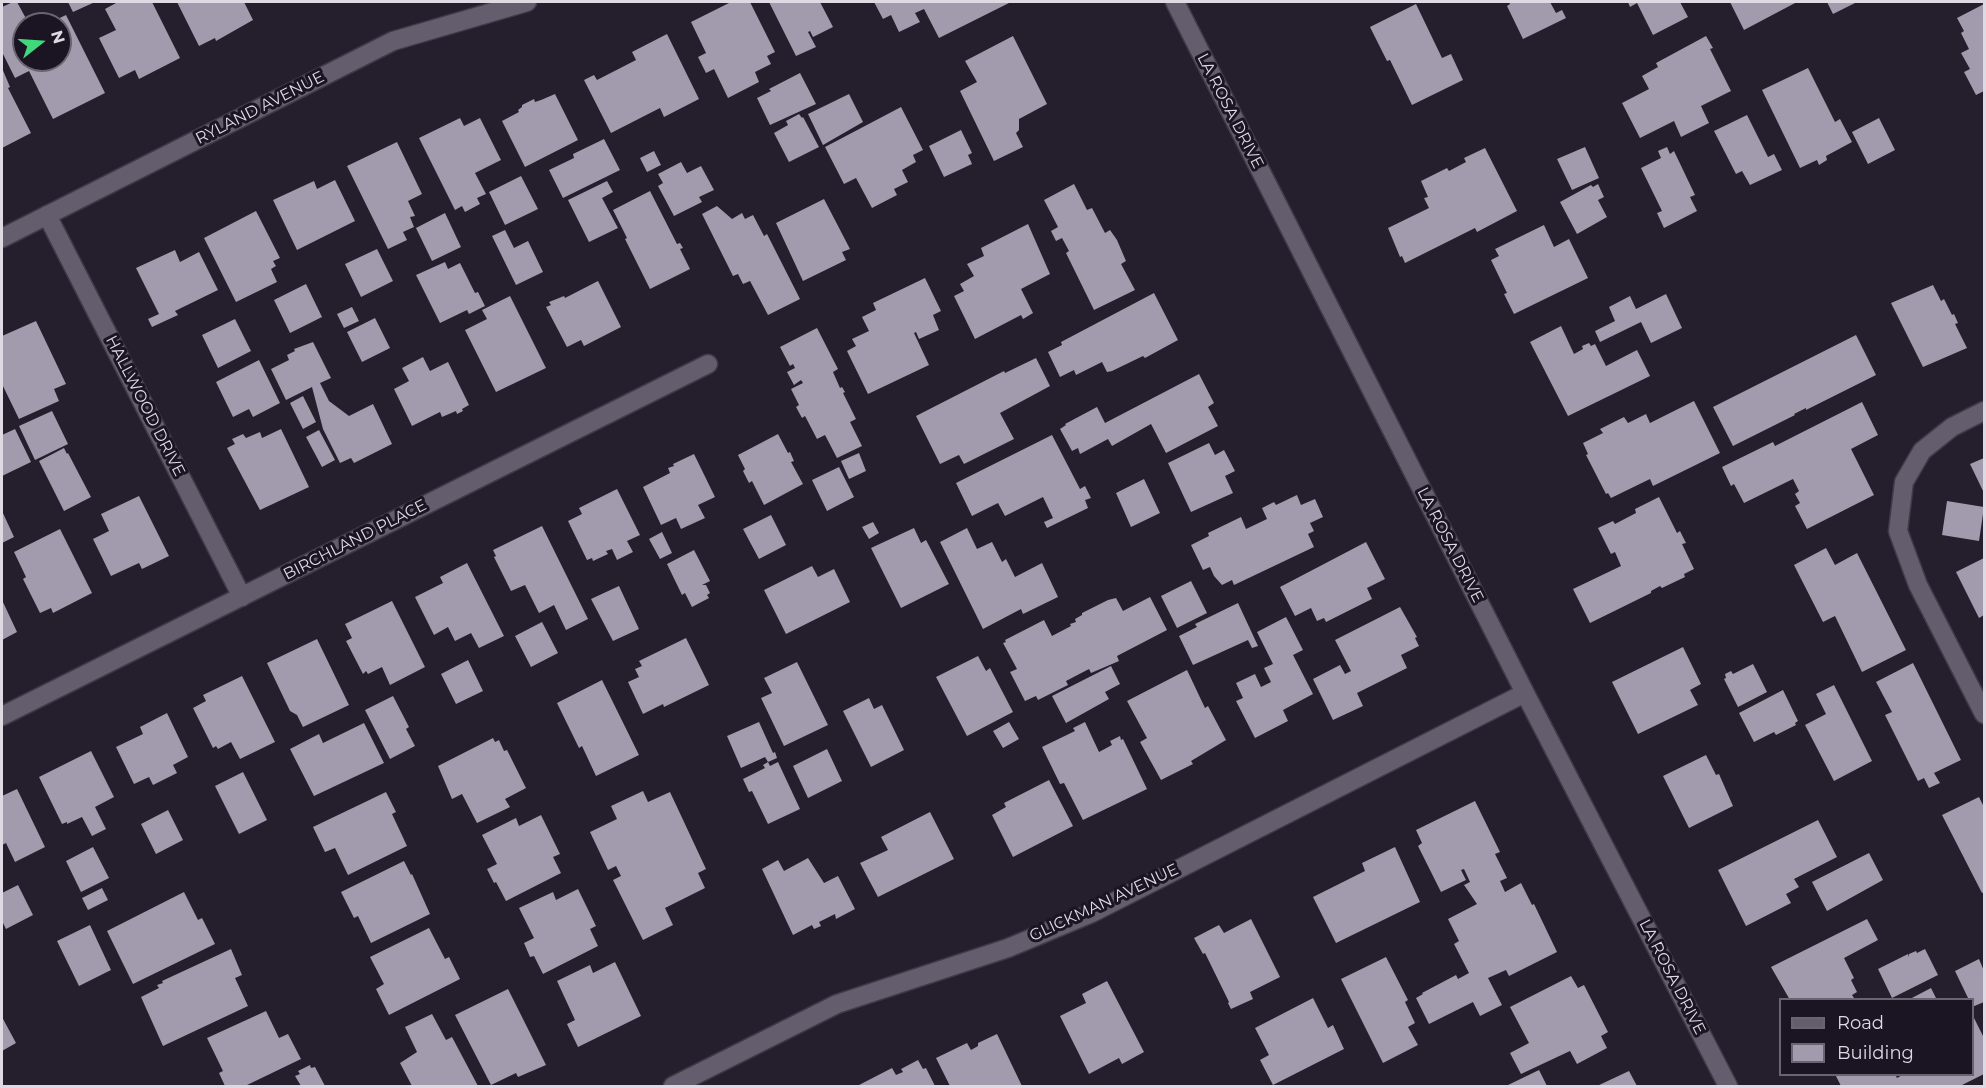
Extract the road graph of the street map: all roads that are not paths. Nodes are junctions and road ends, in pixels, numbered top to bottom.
1 (527, 2) edge
2 (1175, 2) edge
3 (47, 215) junction
4 (2, 238) edge
5 (708, 363) dead end
6 (1984, 411) edge
7 (242, 597) junction
8 (1525, 693) junction
9 (1984, 714) edge
10 (2, 716) edge
11 (673, 1086) edge
12 (1728, 1086) edge

1 - 3 street, RYLAND AVENUE
2 - 8 street, LA ROSA DRIVE
3 - 4 street, RYLAND AVENUE
3 - 7 street, HALLWOOD DRIVE
5 - 7 street, BIRCHLAND PLACE
6 - 9 street
7 - 10 street, BIRCHLAND PLACE
8 - 11 street, GLICKMAN AVENUE
8 - 12 street, LA ROSA DRIVE

